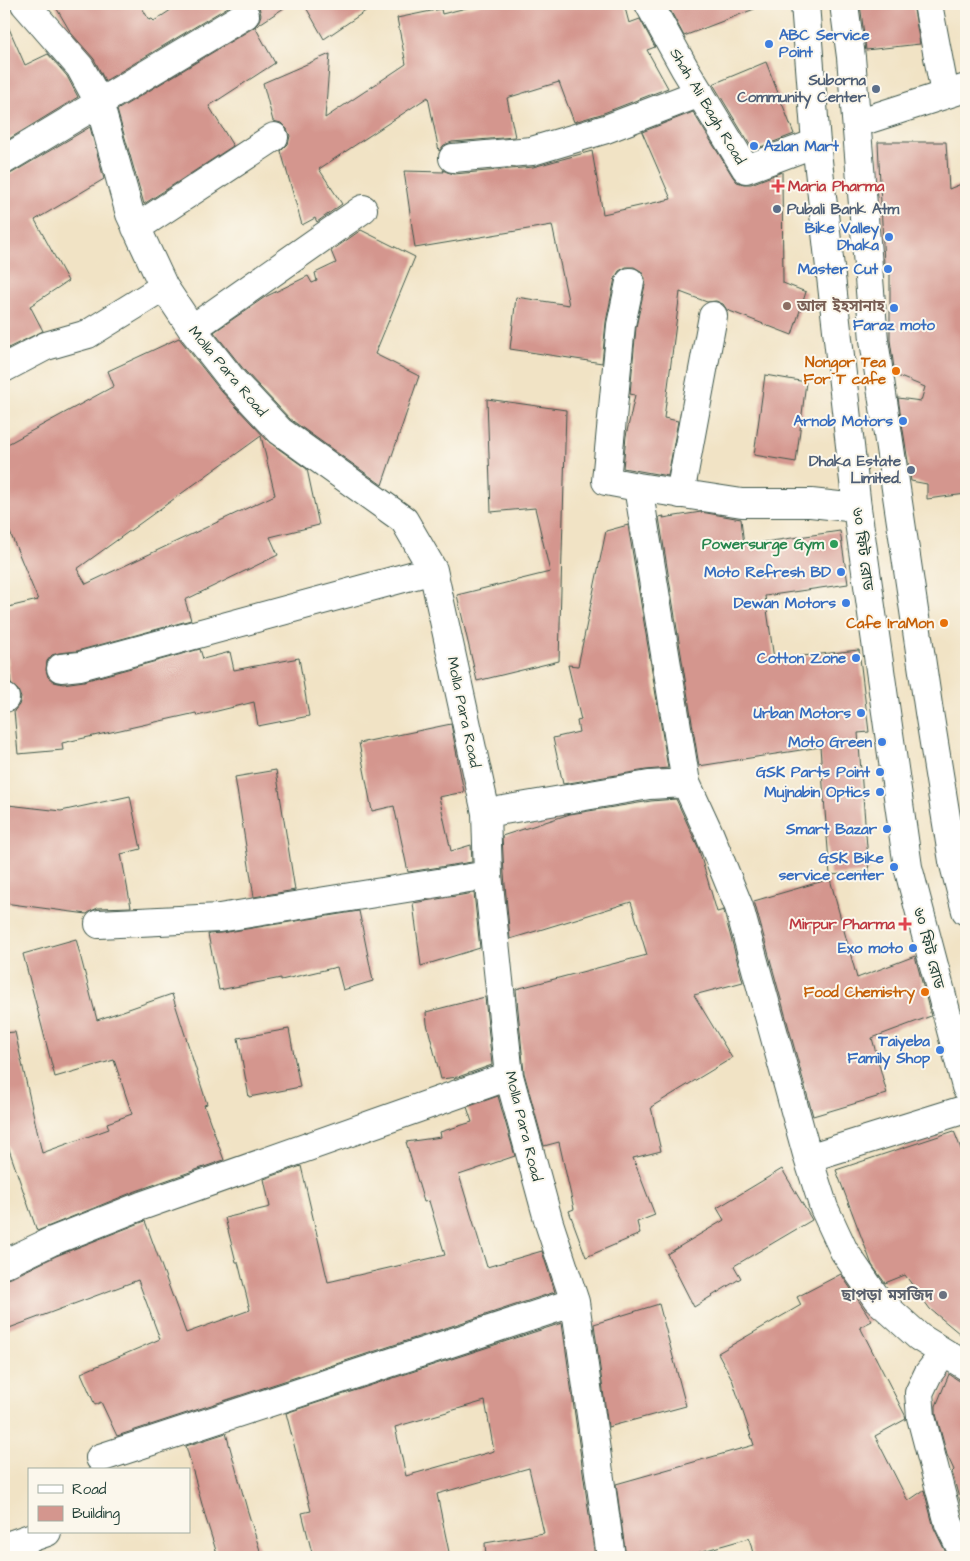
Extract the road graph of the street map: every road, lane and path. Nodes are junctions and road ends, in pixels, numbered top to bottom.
1 (25, 4) edge
2 (649, 4) edge
3 (805, 4) edge
4 (844, 4) edge
5 (928, 4) edge
6 (245, 15) dead end
7 (849, 33) junction
8 (808, 38) junction
9 (956, 91) edge
10 (700, 93) junction
11 (99, 102) junction
12 (857, 123) junction
13 (274, 137) dead end
14 (816, 143) junction
15 (453, 158) dead end
16 (4, 160) edge
17 (363, 209) dead end
18 (136, 228) junction
19 (630, 282) dead end
20 (164, 287) junction
21 (713, 316) dead end
22 (192, 329) junction
23 (4, 368) edge
24 (638, 487) junction
25 (680, 494) junction
26 (857, 508) junction
27 (433, 570) junction
28 (61, 668) dead end
29 (929, 712) junction
30 (888, 718) junction
31 (686, 784) junction
32 (486, 813) junction
33 (488, 875) junction
34 (966, 911) edge
35 (99, 924) dead end
36 (509, 1076) junction
37 (966, 1086) edge
38 (966, 1109) edge
39 (808, 1158) junction
40 (4, 1264) edge
41 (575, 1302) junction
42 (955, 1360) edge
43 (100, 1458) dead end
44 (41, 1534) edge
45 (4, 1546) edge
46 (611, 1557) edge
47 (965, 1557) edge

1 - 11 street, Molla Para Road
2 - 10 street, Shah Ali Bagh Road
3 - 8 street, ৬০ ফিট রোড
4 - 7 street
5 - 9 street
6 - 11 street
7 - 8 street
7 - 12 street
8 - 14 street, ৬০ ফিট রোড
9 - 12 street
10 - 14 street, Shah Ali Bagh Road
10 - 15 street
11 - 16 street
11 - 18 street, Molla Para Road
12 - 29 street
13 - 18 street
14 - 26 street, ৬০ ফিট রোড
17 - 22 street
18 - 20 street, Molla Para Road
19 - 24 street
20 - 22 street, Molla Para Road
20 - 23 street
21 - 25 street
22 - 27 street, Molla Para Road
24 - 25 street
24 - 31 street
25 - 26 street
26 - 30 street, ৬০ ফিট রোড
27 - 28 street
27 - 32 street, Molla Para Road
29 - 30 street
29 - 34 street
30 - 37 street, ৬০ ফিট রোড
31 - 32 street
31 - 39 street
32 - 33 street, Molla Para Road
33 - 35 street
33 - 36 street, Molla Para Road
36 - 40 street
36 - 41 street, Molla Para Road
38 - 39 street
39 - 42 street
41 - 43 street
41 - 46 street, Molla Para Road
42 - 47 street
44 - 45 street

